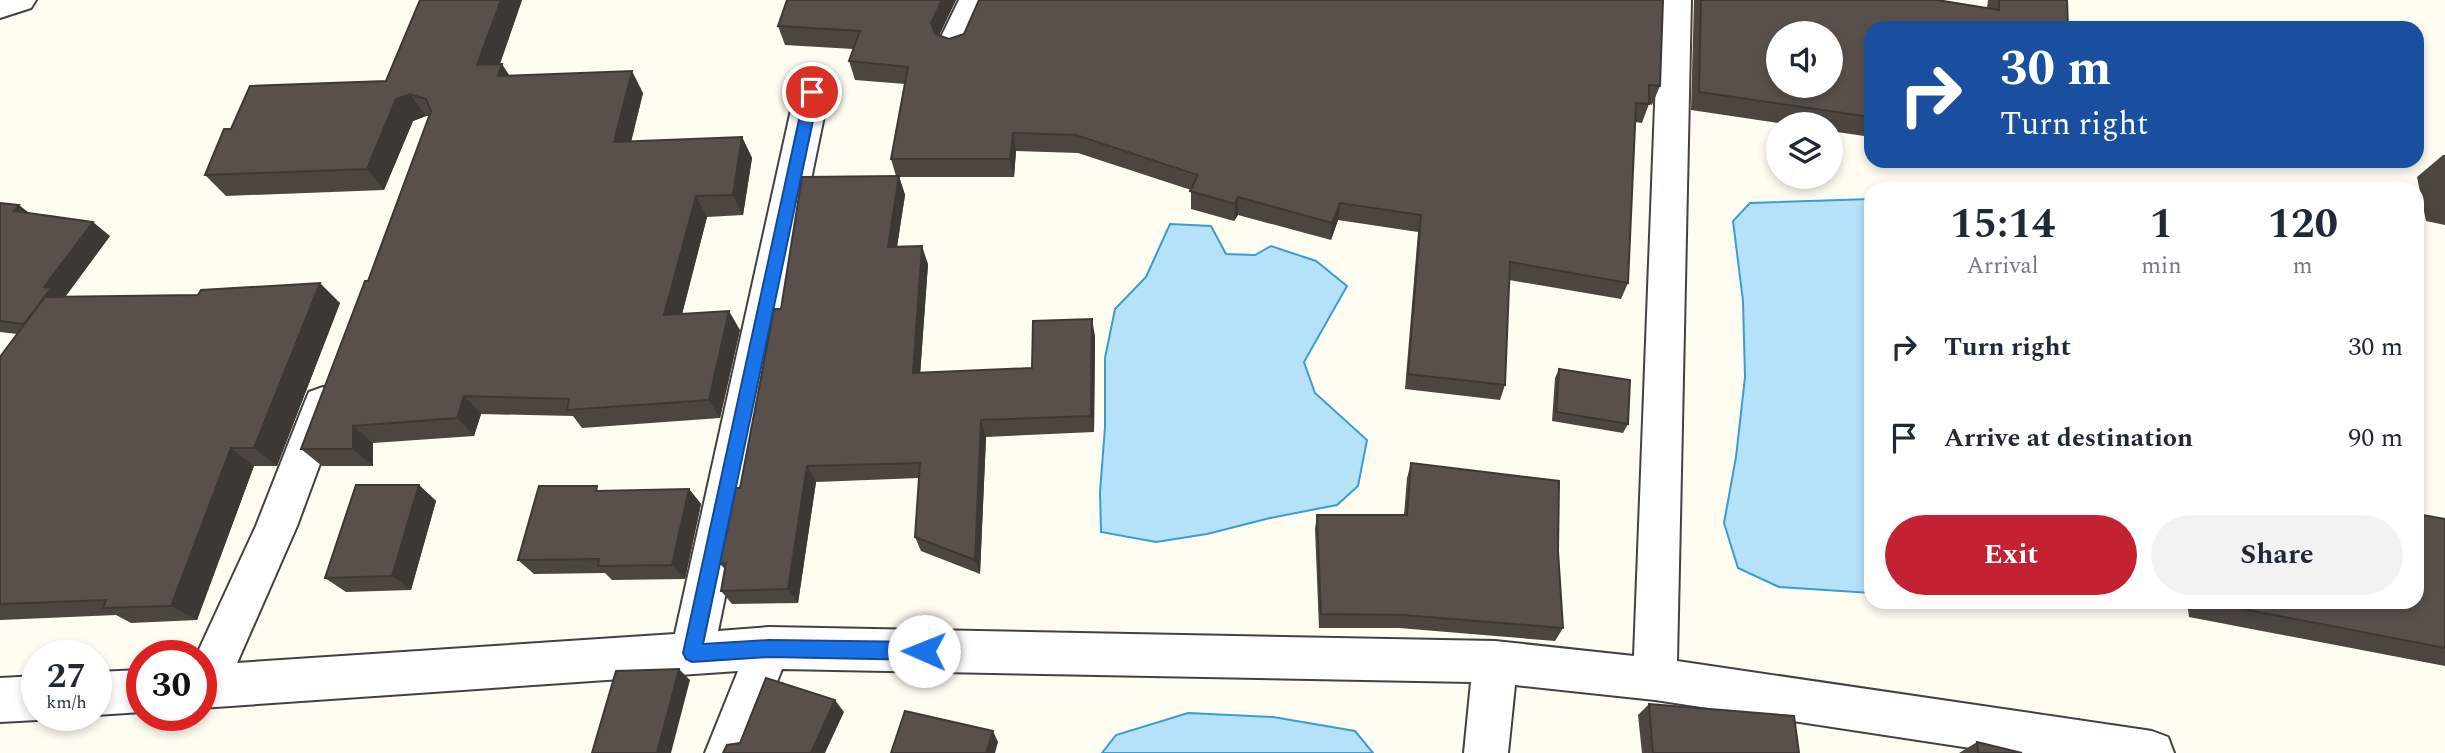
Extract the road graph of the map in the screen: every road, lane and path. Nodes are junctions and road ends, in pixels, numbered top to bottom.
1 (20, 0) edge
2 (975, 0) edge
3 (1675, 0) edge
4 (0, 6) edge
5 (954, 43) edge
6 (812, 92) dead end
7 (333, 376) edge
8 (769, 648) junction
9 (692, 653) junction
10 (217, 655) edge
11 (1495, 662) junction
12 (1655, 679) junction
13 (217, 685) edge
14 (21, 699) edge
15 (0, 700) edge
16 (727, 753) edge
17 (1486, 753) edge
18 (2152, 753) edge

1 - 4 street
2 - 5 street
3 - 12 street
6 - 9 street
7 - 10 street
8 - 9 street
8 - 11 street
8 - 16 street
9 - 13 street
11 - 12 street
11 - 17 street
12 - 18 street
14 - 15 street

